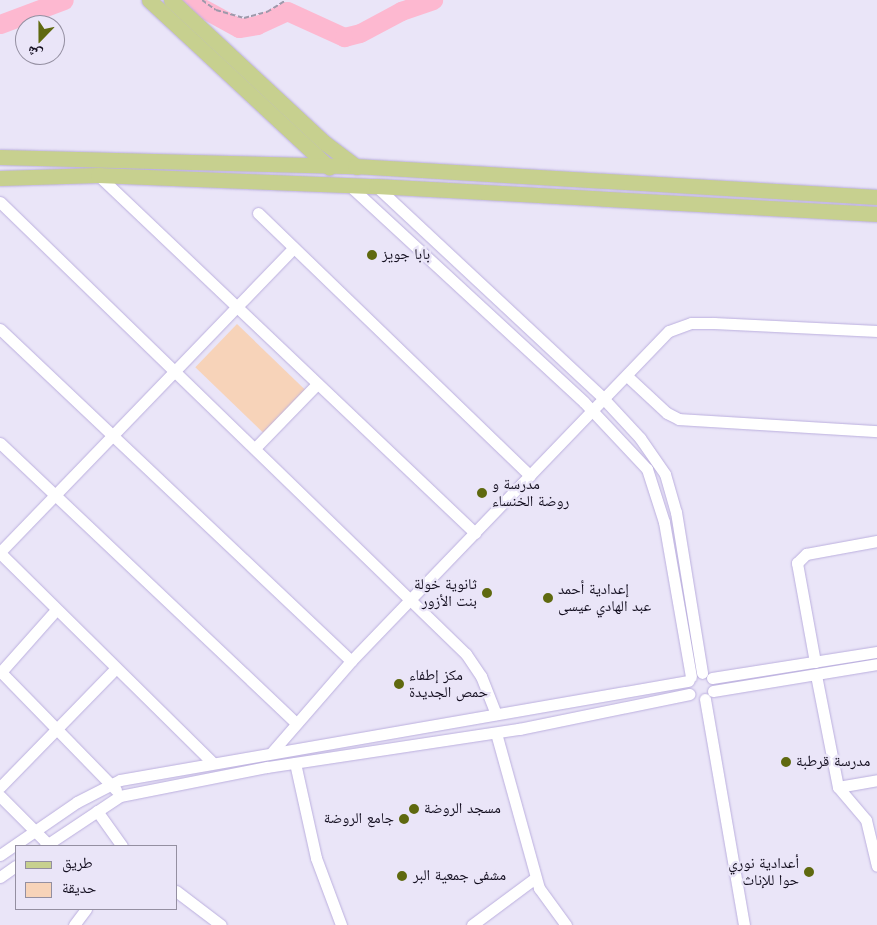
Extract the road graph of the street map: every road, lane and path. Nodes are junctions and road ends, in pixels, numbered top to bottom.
1 (202, 0) edge
2 (286, 0) edge
3 (160, 3) edge
4 (0, 157) edge
5 (327, 165) junction
6 (356, 166) junction
7 (98, 175) junction
8 (0, 178) edge
9 (350, 186) junction
10 (376, 186) junction
11 (877, 197) edge
12 (0, 202) edge
13 (258, 213) dead end
14 (877, 214) edge
15 (293, 249) junction
16 (235, 309) junction
17 (0, 329) edge
18 (877, 331) edge
19 (175, 371) junction
20 (627, 376) junction
21 (316, 385) junction
22 (604, 400) junction
23 (593, 412) junction
24 (877, 430) edge
25 (112, 435) junction
26 (0, 443) edge
27 (255, 448) junction
28 (530, 476) junction
29 (54, 495) junction
30 (475, 533) junction
31 (877, 541) edge
32 (0, 553) edge
33 (411, 598) junction
34 (56, 610) junction
35 (877, 652) edge
36 (351, 661) junction
37 (815, 662) junction
38 (877, 664) edge
39 (116, 668) junction
40 (0, 672) edge
41 (816, 675) junction
42 (698, 677) junction
43 (689, 694) junction
44 (709, 695) junction
45 (496, 714) junction
46 (296, 723) junction
47 (56, 728) junction
48 (496, 733) junction
49 (272, 752) junction
50 (212, 762) junction
51 (295, 763) junction
52 (877, 780) edge
53 (112, 784) junction
54 (0, 787) edge
55 (838, 787) junction
56 (0, 796) edge
57 (120, 796) junction
58 (97, 811) junction
59 (36, 831) junction
60 (47, 845) edge
61 (121, 845) edge
62 (0, 855) edge
63 (877, 866) edge
64 (15, 867) edge
65 (0, 877) edge
66 (535, 878) junction
67 (178, 893) edge
68 (85, 910) edge
69 (74, 925) edge
70 (221, 925) edge
71 (342, 925) edge
72 (472, 925) edge
73 (566, 925) edge
74 (744, 925) edge

1 - 2 path
3 - 5 main road
3 - 6 main road
4 - 5 main road
5 - 6 main road
5 - 9 main road
6 - 10 main road
6 - 11 main road
7 - 8 main road
7 - 9 main road
7 - 16 street
9 - 10 main road
9 - 23 street
10 - 14 main road
10 - 22 street
12 - 19 street
13 - 15 street
15 - 16 street
15 - 28 street
16 - 19 street
16 - 21 street
17 - 25 street
18 - 20 street
19 - 25 street
19 - 27 street
20 - 22 street
20 - 24 street
21 - 27 street
21 - 30 street
22 - 23 street
22 - 42 street
23 - 28 street
23 - 42 street
25 - 29 street
25 - 36 street
26 - 29 street
27 - 33 street
28 - 30 street
29 - 32 street
29 - 46 street
30 - 33 street
31 - 37 street
32 - 34 street
33 - 36 street
33 - 45 street
34 - 39 street
34 - 40 street
35 - 37 street
36 - 46 street
37 - 42 street
38 - 41 street
39 - 47 street
39 - 50 street
40 - 47 street
41 - 44 street
41 - 55 street
42 - 43 street
42 - 44 street
42 - 45 street
43 - 44 street
43 - 48 street
44 - 74 street
45 - 49 street
46 - 49 street
47 - 53 street
47 - 54 street
48 - 51 street
48 - 66 street
49 - 50 street
50 - 53 street
51 - 57 street
51 - 71 street
52 - 55 street
53 - 57 street
53 - 59 street
55 - 63 street
56 - 59 street
57 - 58 street
58 - 60 street
58 - 61 street
59 - 60 street
59 - 62 street
64 - 65 street
66 - 72 street
66 - 73 street
67 - 70 street
68 - 69 street

